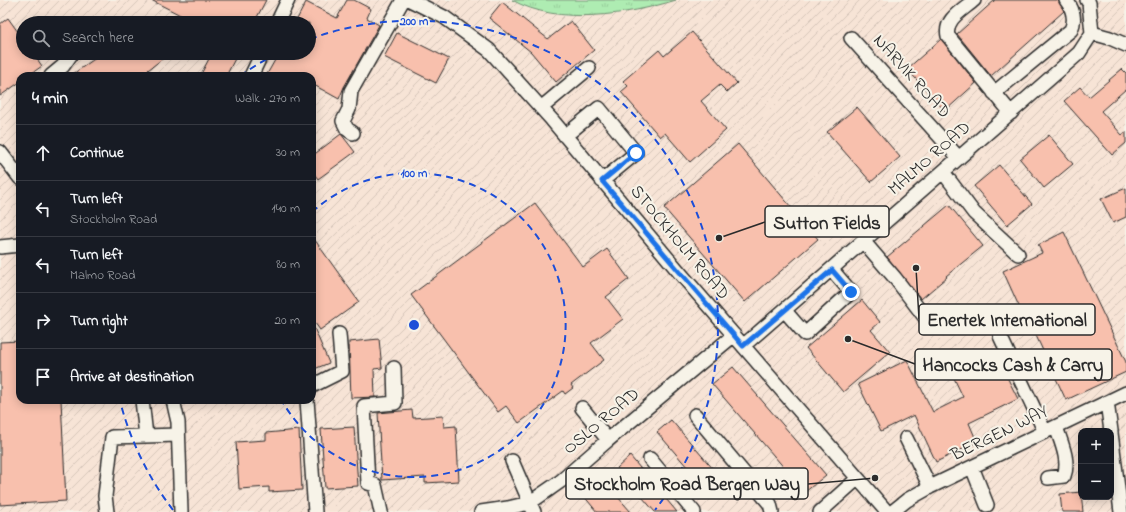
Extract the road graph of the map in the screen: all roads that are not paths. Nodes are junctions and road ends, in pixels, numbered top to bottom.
1 (288, 0) edge
2 (403, 0) edge
3 (410, 0) edge
4 (974, 0) edge
5 (1066, 0) edge
6 (1087, 0) edge
7 (280, 16) edge
8 (1092, 33) junction
9 (851, 38) dead end
10 (1126, 45) edge
11 (67, 60) edge
12 (259, 60) edge
13 (589, 68) dead end
14 (56, 72) edge
15 (253, 72) edge
16 (994, 93) junction
17 (541, 108) junction
18 (1010, 113) junction
19 (353, 133) dead end
20 (565, 136) junction
21 (0, 152) edge
22 (959, 158) junction
23 (15, 162) edge
24 (944, 172) junction
25 (602, 181) junction
26 (864, 242) junction
27 (16, 245) edge
28 (0, 247) edge
29 (1018, 254) dead end
30 (832, 270) junction
31 (785, 311) junction
32 (957, 317) dead end
33 (340, 334) dead end
34 (734, 335) junction
35 (1000, 336) dead end
36 (743, 346) junction
37 (394, 368) dead end
38 (316, 384) edge
39 (1126, 393) edge
40 (1107, 402) junction
41 (142, 404) edge
42 (174, 404) edge
43 (307, 404) edge
44 (582, 408) dead end
45 (695, 415) dead end
46 (1110, 428) edge
47 (1050, 430) junction
48 (178, 435) junction
49 (146, 436) junction
50 (906, 438) dead end
51 (608, 440) junction
52 (1114, 456) edge
53 (650, 459) dead end
54 (512, 461) dead end
55 (972, 467) junction
56 (1048, 478) dead end
57 (857, 479) junction
58 (930, 487) junction
59 (987, 505) dead end
60 (532, 507) edge
61 (107, 512) edge
62 (181, 512) edge
63 (315, 512) edge
64 (381, 512) edge
65 (481, 512) edge
66 (694, 512) edge
67 (772, 512) edge
68 (820, 512) edge
69 (887, 512) edge
70 (892, 512) edge
71 (1121, 512) edge

1 - 7 street
2 - 19 street
3 - 17 street, STOCKHOLM ROAD
4 - 16 street
5 - 16 street
6 - 8 street
8 - 10 street
8 - 18 street, MALMO ROAD
9 - 22 street, NARVIK ROAD
11 - 14 street
12 - 15 street
13 - 17 street
16 - 18 street
17 - 20 street, STOCKHOLM ROAD
18 - 22 street, MALMO ROAD
20 - 25 street, STOCKHOLM ROAD
20 - 25 street
21 - 23 street
22 - 24 street, MALMO ROAD
24 - 26 street, MALMO ROAD
24 - 29 street
25 - 34 street, STOCKHOLM ROAD
26 - 30 street, MALMO ROAD
26 - 32 street
27 - 28 street
30 - 31 street, MALMO ROAD
30 - 31 street
31 - 36 street, MALMO ROAD
33 - 38 street
34 - 36 street, STOCKHOLM ROAD
34 - 51 street, OSLO ROAD
35 - 47 street
36 - 57 street, STOCKHOLM ROAD
37 - 64 street
39 - 40 street, BERGEN WAY
40 - 46 street
40 - 47 street, BERGEN WAY
41 - 49 street
42 - 48 street
43 - 63 street
44 - 51 street
45 - 67 street
47 - 55 street, BERGEN WAY
47 - 56 street
48 - 49 street
48 - 62 street
49 - 61 street
50 - 58 street
51 - 60 street, OSLO ROAD
52 - 71 street
53 - 66 street
54 - 60 street
55 - 58 street, BERGEN WAY
55 - 59 street
57 - 68 street
57 - 69 street, STOCKHOLM ROAD
58 - 70 street, BERGEN WAY
60 - 65 street, OSLO ROAD

